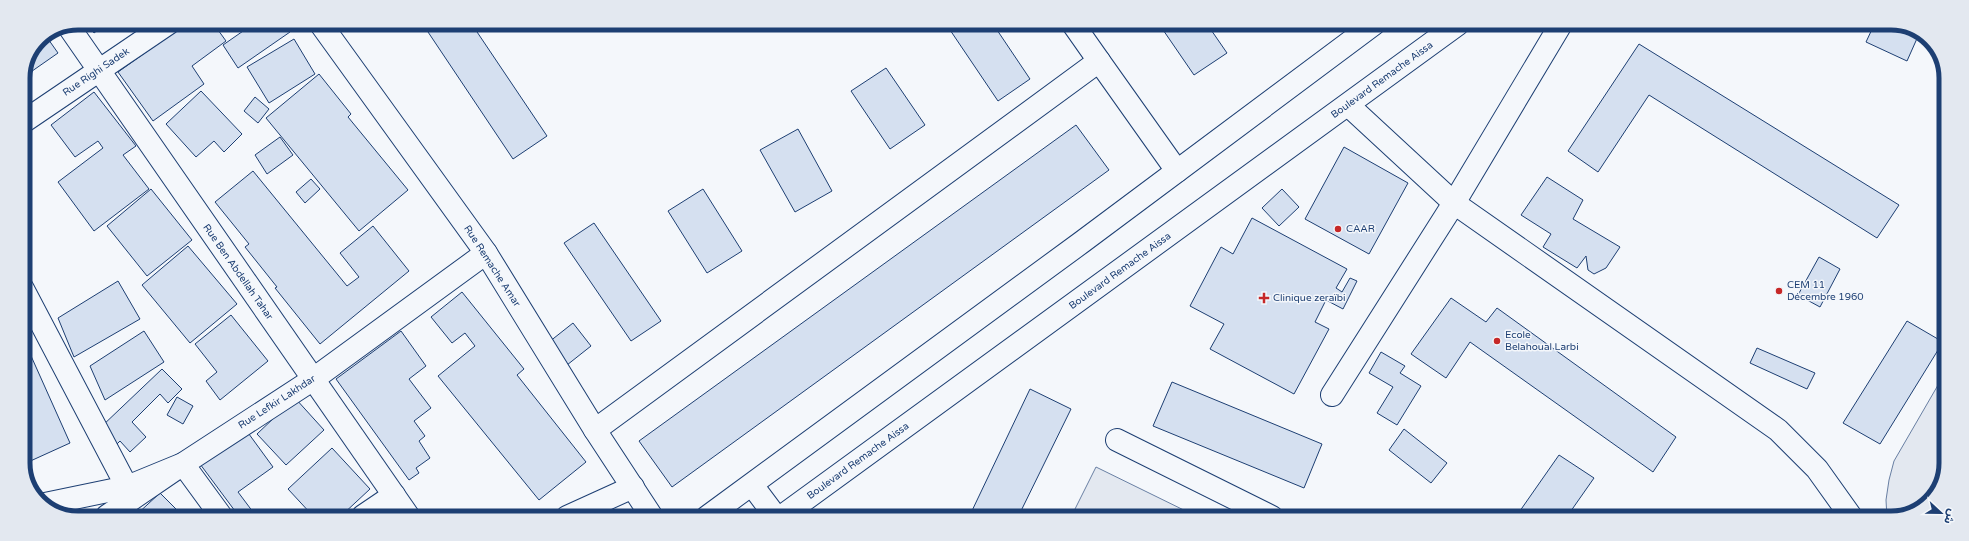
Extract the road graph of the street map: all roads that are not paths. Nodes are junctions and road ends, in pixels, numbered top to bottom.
1 (159, 30) edge
2 (325, 30) edge
3 (1077, 30) edge
4 (1366, 30) edge
5 (1450, 30) edge
6 (1557, 30) edge
7 (71, 31) edge
8 (1099, 61) junction
9 (98, 71) junction
10 (1348, 105) junction
11 (30, 117) edge
12 (1177, 171) junction
13 (1454, 203) junction
14 (486, 253) junction
15 (30, 303) edge
16 (312, 380) junction
17 (1332, 395) dead end
18 (595, 430) junction
19 (1117, 440) dead end
20 (183, 464) junction
21 (752, 485) junction
22 (127, 487) junction
23 (633, 488) junction
24 (394, 495) junction
25 (51, 503) edge
26 (114, 511) edge
27 (217, 511) edge
28 (370, 511) edge
29 (405, 511) edge
30 (581, 511) edge
31 (648, 511) edge
32 (715, 511) edge
33 (772, 511) edge
34 (789, 511) edge
35 (1260, 511) edge
36 (1847, 511) edge

1 - 9 street, Rue Righi Sadek
2 - 14 street, Rue Remache Amar
3 - 8 street
4 - 12 street
5 - 10 street, Boulevard Remache Aissa
6 - 13 street
7 - 9 street, Rue Ben Abdellah Tahar
8 - 12 street
8 - 18 street
9 - 11 street, Rue Righi Sadek
9 - 16 street, Rue Ben Abdellah Tahar
10 - 13 street
10 - 34 street, Boulevard Remache Aissa
12 - 21 street
13 - 17 street
13 - 36 street
14 - 16 street, Rue Lefkir Lakhdar
14 - 18 street, Rue Remache Amar
15 - 22 street
16 - 20 street, Rue Lefkir Lakhdar
16 - 24 street, Rue Ben Abdellah Tahar
18 - 23 street, Rue Remache Amar
19 - 35 street
20 - 22 street, Rue Lefkir Lakhdar
20 - 26 street
20 - 27 street
21 - 32 street
21 - 33 street
22 - 25 street, Rue Lefkir Lakhdar
23 - 30 street
23 - 31 street, Rue Remache Amar
24 - 28 street
24 - 29 street, Rue Ben Abdellah Tahar

